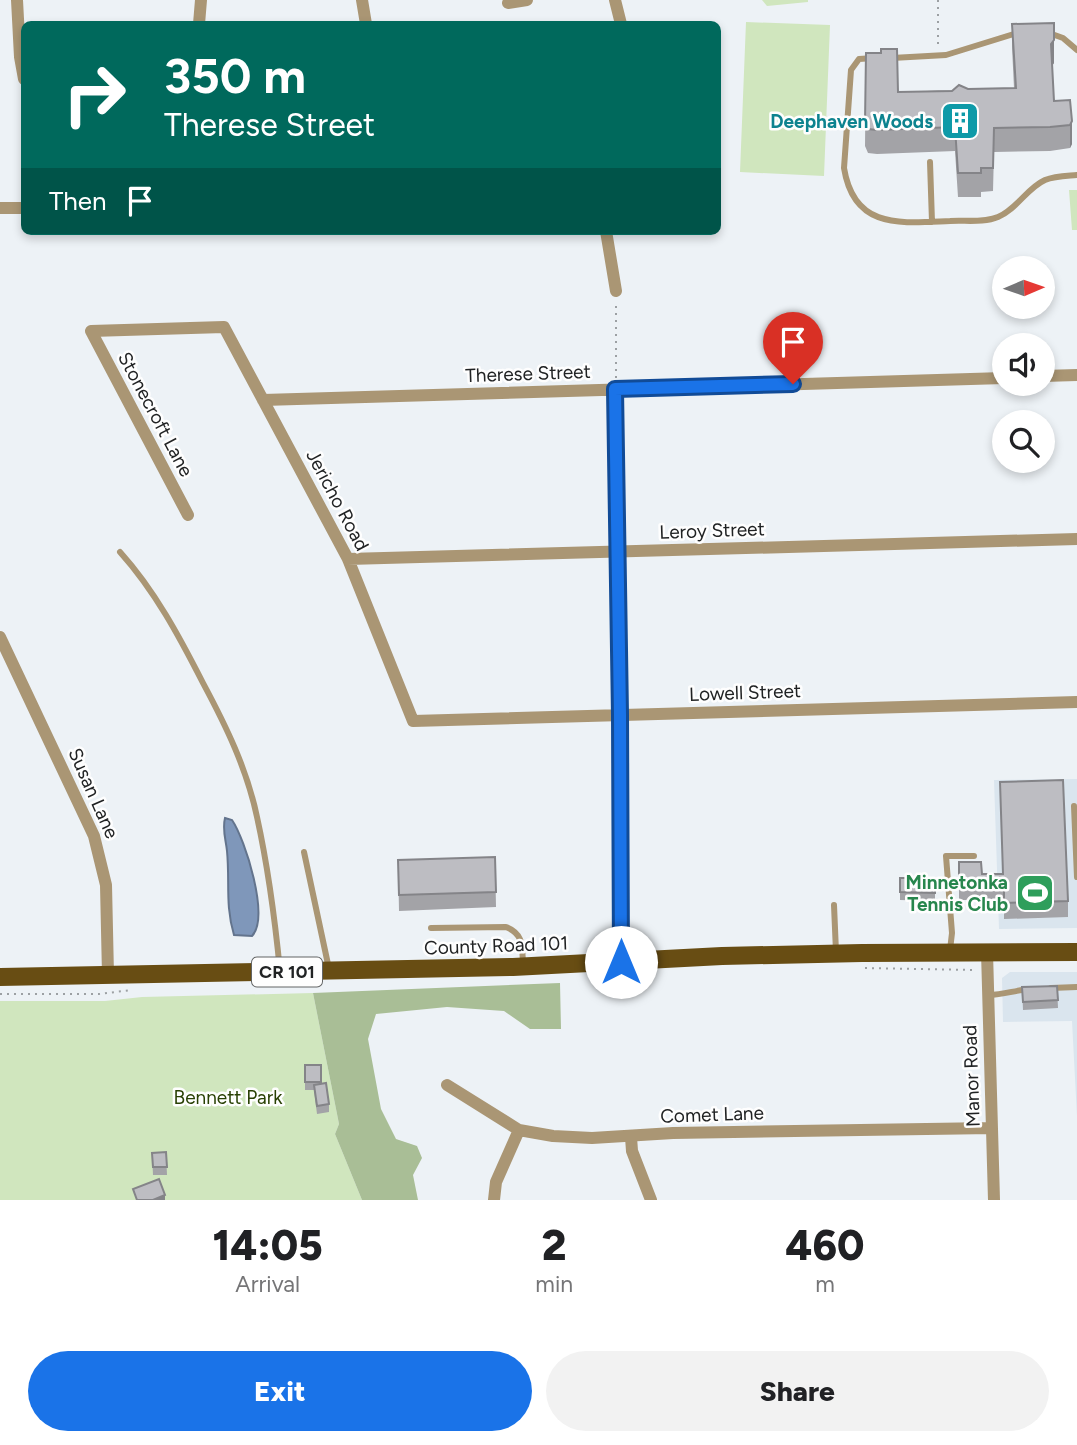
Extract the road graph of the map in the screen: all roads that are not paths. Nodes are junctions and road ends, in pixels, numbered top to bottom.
1 (17, 0) edge
2 (201, 0) edge
3 (362, 0) edge
4 (527, 0) edge
5 (615, 0) edge
6 (508, 3) dead end
7 (200, 21) edge
8 (366, 21) edge
9 (620, 21) edge
10 (1029, 31) edge
11 (1038, 31) edge
12 (1077, 50) edge
13 (21, 62) edge
14 (930, 162) dead end
15 (1077, 174) edge
16 (0, 208) edge
17 (21, 208) edge
18 (932, 222) junction
19 (607, 235) edge
20 (616, 291) road end
21 (91, 331) joint
22 (1055, 376) edge
23 (1077, 376) edge
24 (992, 378) edge
25 (615, 389) junction
26 (263, 400) junction
27 (188, 514) dead end
28 (1077, 539) edge
29 (120, 552) dead end
30 (618, 552) junction
31 (348, 559) junction
32 (0, 637) edge
33 (1077, 702) edge
34 (620, 715) junction
35 (413, 721) joint
36 (1074, 806) dead end
37 (304, 852) dead end
38 (974, 856) dead end
39 (1077, 877) edge
40 (834, 905) dead end
41 (432, 928) dead end
42 (950, 952) junction
43 (987, 952) junction
44 (1077, 952) edge
45 (836, 954) junction
46 (621, 962) junction
47 (523, 966) junction
48 (330, 971) junction
49 (281, 972) junction
50 (108, 975) junction
51 (0, 977) edge
52 (1077, 987) edge
53 (988, 995) junction
54 (447, 1085) dead end
55 (992, 1128) junction
56 (519, 1130) junction
57 (631, 1137) junction
58 (494, 1200) edge
59 (651, 1200) edge
60 (993, 1200) edge

1 - 13 street
2 - 7 street
3 - 8 street
4 - 6 street
5 - 9 street
10 - 18 lane
11 - 12 lane
14 - 18 lane
15 - 18 lane
16 - 17 street
19 - 20 street
21 - 26 street, Jericho Road
21 - 27 street, Stonecroft Lane
22 - 23 street
24 - 25 street, Therese Street
25 - 26 street, Therese Street
25 - 30 street
26 - 31 street, Jericho Road
28 - 30 street, Leroy Street
29 - 49 lane
30 - 31 street, Leroy Street
30 - 34 street
31 - 35 street, Jericho Road
32 - 50 street, Susan Lane
33 - 34 street, Lowell Street
34 - 35 street, Lowell Street
34 - 46 street
36 - 39 lane
37 - 48 lane
38 - 42 lane
40 - 45 lane
41 - 47 lane
42 - 43 main road, County Road 101 / CR 101
42 - 45 main road, County Road 101 / CR 101
43 - 44 main road, County Road 101 / CR 101
43 - 53 street, Manor Road
45 - 46 main road, County Road 101 / CR 101
46 - 47 main road, County Road 101 / CR 101
47 - 48 main road, County Road 101 / CR 101
48 - 49 main road, County Road 101 / CR 101
49 - 50 main road, County Road 101 / CR 101
50 - 51 main road, County Road 101 / CR 101
52 - 53 lane
53 - 55 street, Manor Road
54 - 56 street, Comet Lane
55 - 57 street, Comet Lane
55 - 60 street, Manor Road
56 - 57 street, Comet Lane
56 - 58 street
57 - 59 street

